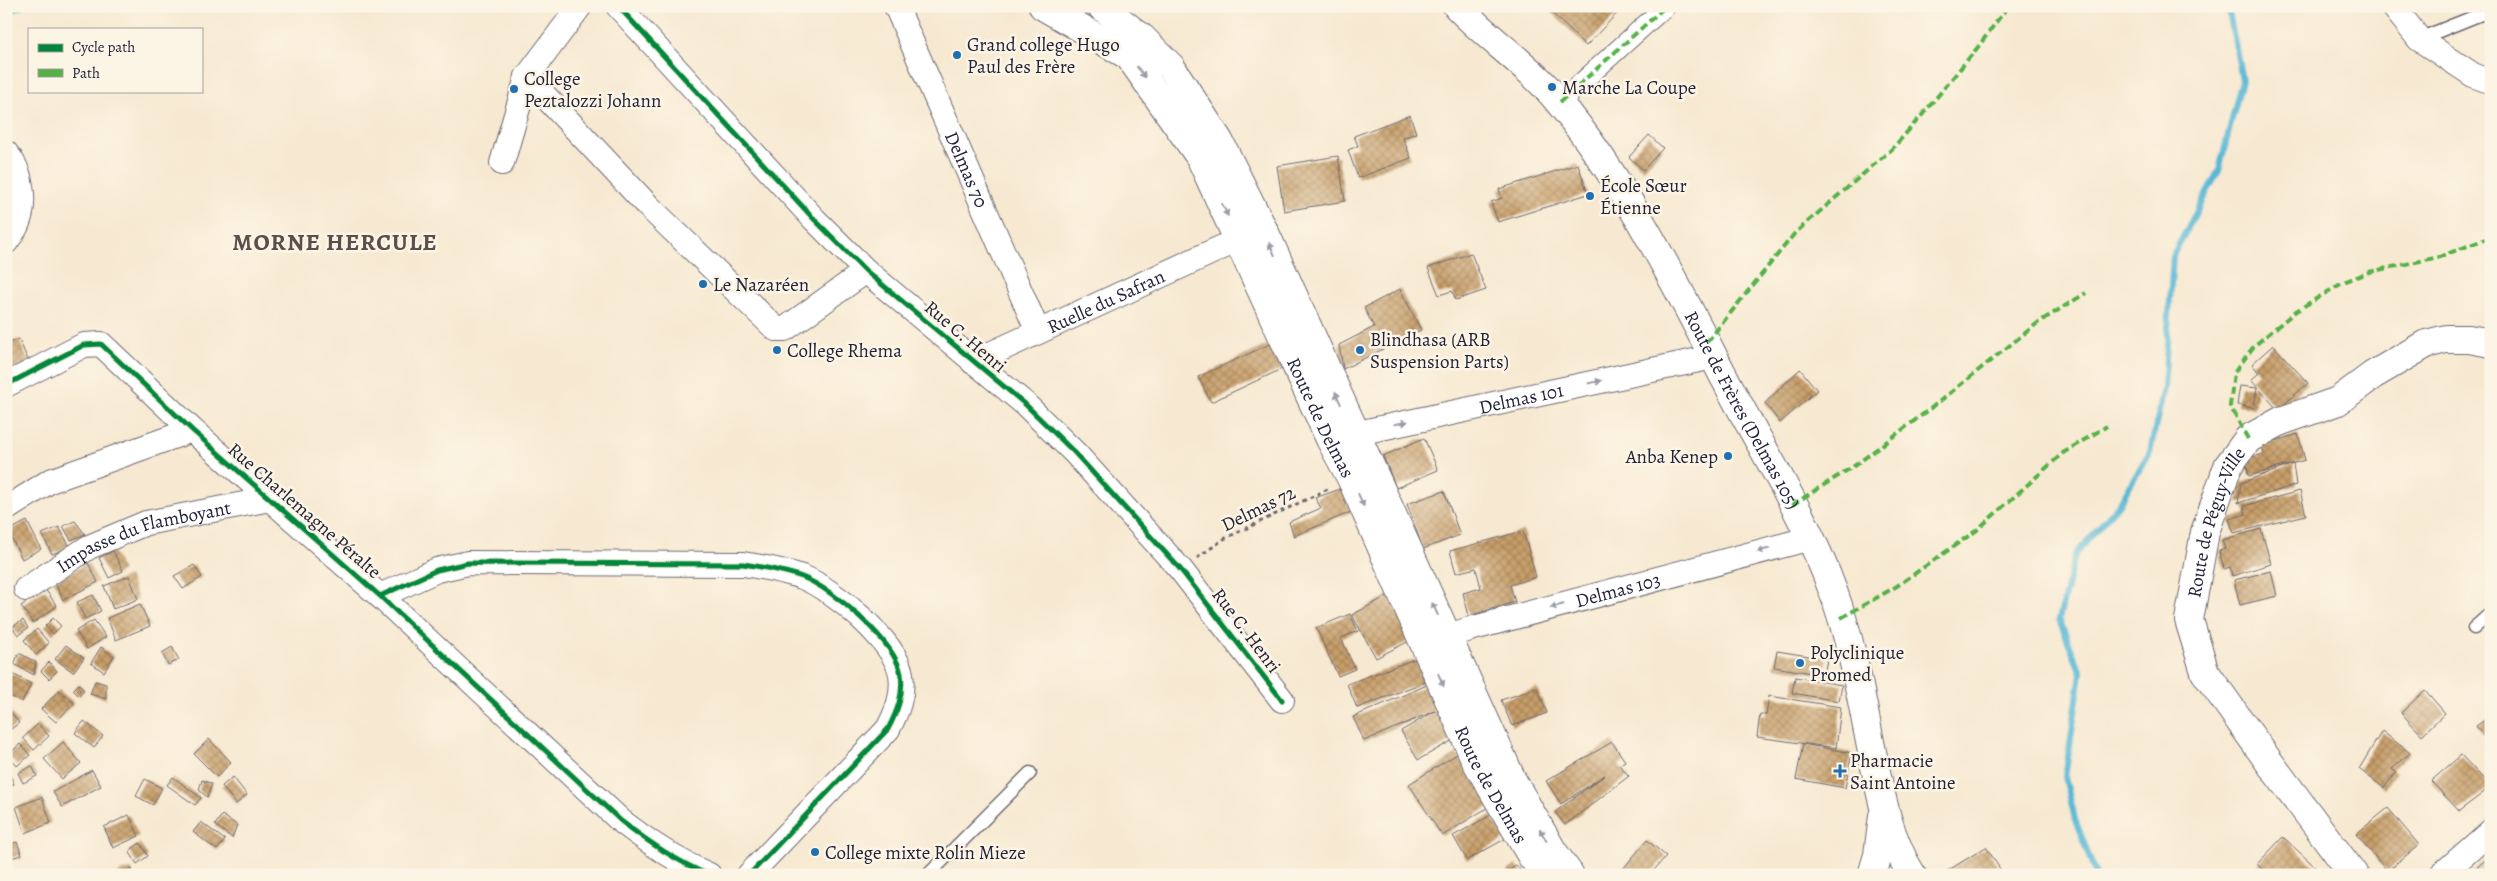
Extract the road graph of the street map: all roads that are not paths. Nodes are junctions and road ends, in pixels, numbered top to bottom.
1 (580, 6) edge
2 (618, 6) edge
3 (896, 6) edge
4 (1457, 6) edge
5 (1666, 6) edge
6 (2393, 6) edge
7 (1049, 7) edge
8 (2491, 10) edge
9 (1114, 19) edge
10 (2419, 39) junction
11 (526, 78) junction
12 (2491, 82) edge
13 (1560, 102) junction
14 (6, 153) edge
15 (502, 163) dead end
16 (1240, 239) junction
17 (6, 242) edge
18 (866, 271) junction
19 (1038, 332) junction
20 (2491, 343) edge
21 (1713, 357) junction
22 (973, 362) junction
23 (6, 385) edge
24 (192, 430) junction
25 (1342, 436) junction
26 (270, 499) junction
27 (6, 509) edge
28 (1811, 538) junction
29 (26, 589) dead end
30 (380, 596) junction
31 (2491, 613) edge
32 (2474, 628) dead end
33 (1436, 640) junction
34 (1282, 700) dead end
35 (1030, 773) dead end
36 (1884, 804) junction
37 (2491, 831) edge
38 (709, 875) edge
39 (749, 875) edge
40 (928, 875) edge
41 (1546, 875) edge
42 (1570, 875) edge
43 (1872, 875) edge
44 (1912, 875) edge
45 (2354, 875) edge
46 (2441, 875) edge

1 - 11 street
2 - 18 street, Rue C. Henri
3 - 19 street, Delmas 70
4 - 13 main road, Route de Frères (Delmas 105)
5 - 13 street
6 - 10 street
7 - 9 main road, Route de Delmas
8 - 10 lane
9 -> 16 main road, Route de Delmas
25 -> 9 main road, Route de Delmas
10 - 12 street
11 - 15 street
11 - 18 street
13 - 21 main road, Route de Frères (Delmas 105)
14 - 17 street
16 - 19 street, Ruelle du Safran
16 - 25 main road, Route de Delmas
18 - 22 street, Rue C. Henri
19 - 22 street, Ruelle du Safran
20 - 45 main road, Route de Péguy-Ville
25 -> 21 street, Delmas 101
21 - 28 main road, Route de Frères (Delmas 105)
22 - 34 street, Rue C. Henri
23 - 24 street, Rue Charlemagne Péralte
24 - 26 street, Rue Charlemagne Péralte
24 - 27 street
33 -> 25 main road, Route de Delmas
25 -> 33 main road, Route de Delmas
26 - 29 street, Impasse du Flamboyant
26 - 30 street, Rue Charlemagne Péralte
28 -> 33 street, Delmas 103
28 - 36 main road, Route de Frères (Delmas 105)
30 - 38 street, Rue Charlemagne Péralte
30 - 39 street
31 - 32 lane
33 -> 41 main road, Route de Delmas
42 -> 33 main road, Route de Delmas
35 - 40 lane
36 - 43 main road
36 - 44 main road, Route de Frères (Delmas 105)
37 - 46 street

